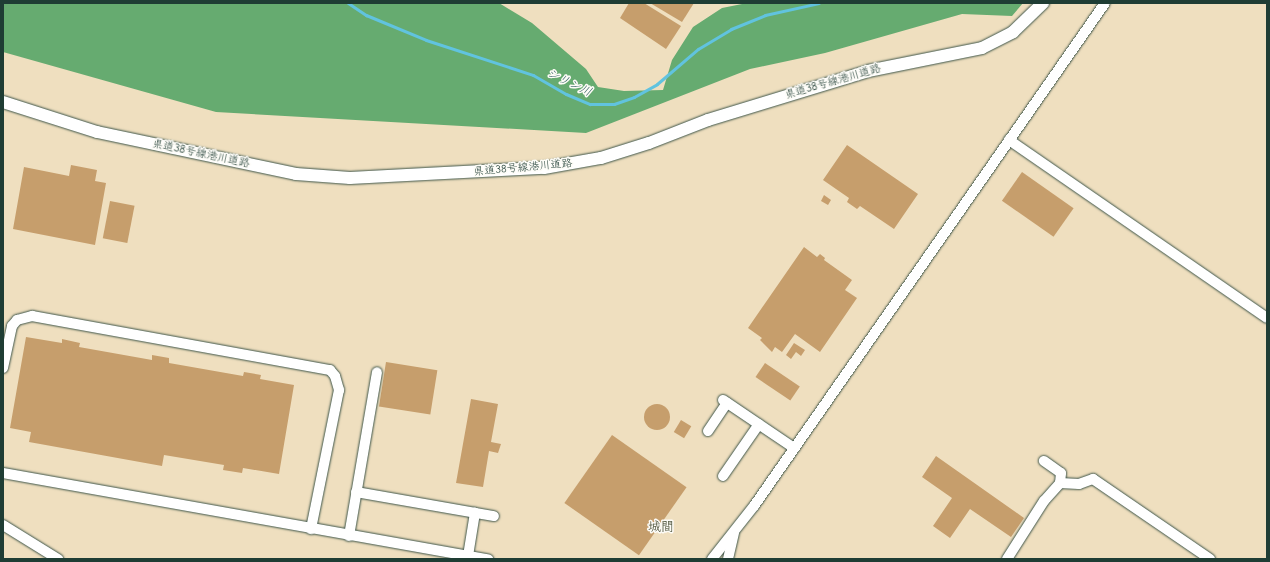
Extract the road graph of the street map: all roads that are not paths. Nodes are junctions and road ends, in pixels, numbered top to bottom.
1 (1043, 3) edge
2 (1105, 3) edge
3 (3, 102) edge
4 (1009, 140) junction
5 (1267, 318) edge
6 (3, 368) edge
7 (377, 372) dead end
8 (759, 424) junction
9 (708, 431) dead end
10 (794, 448) junction
11 (1044, 461) dead end
12 (3, 473) edge
13 (723, 476) dead end
14 (1060, 483) junction
15 (356, 492) junction
16 (475, 513) junction
17 (494, 516) dead end
18 (3, 525) edge
19 (311, 529) junction
20 (734, 531) junction
21 (349, 536) junction
22 (472, 557) edge
23 (58, 559) edge
24 (488, 559) edge
25 (712, 559) edge
26 (728, 559) edge
27 (1007, 559) edge
28 (1210, 559) edge

1 - 3 main road, 県道38号線港川道路
2 - 4 lane
4 - 5 lane
4 - 10 lane
6 - 19 lane
7 - 15 lane
8 - 9 lane
8 - 10 lane
8 - 13 lane
10 - 20 lane
11 - 14 lane
12 - 19 lane
14 - 27 lane
14 - 28 lane
15 - 16 lane
15 - 21 lane
16 - 17 lane
16 - 22 lane
18 - 23 lane
19 - 21 lane
20 - 25 lane
20 - 26 lane
21 - 22 lane
22 - 24 lane

